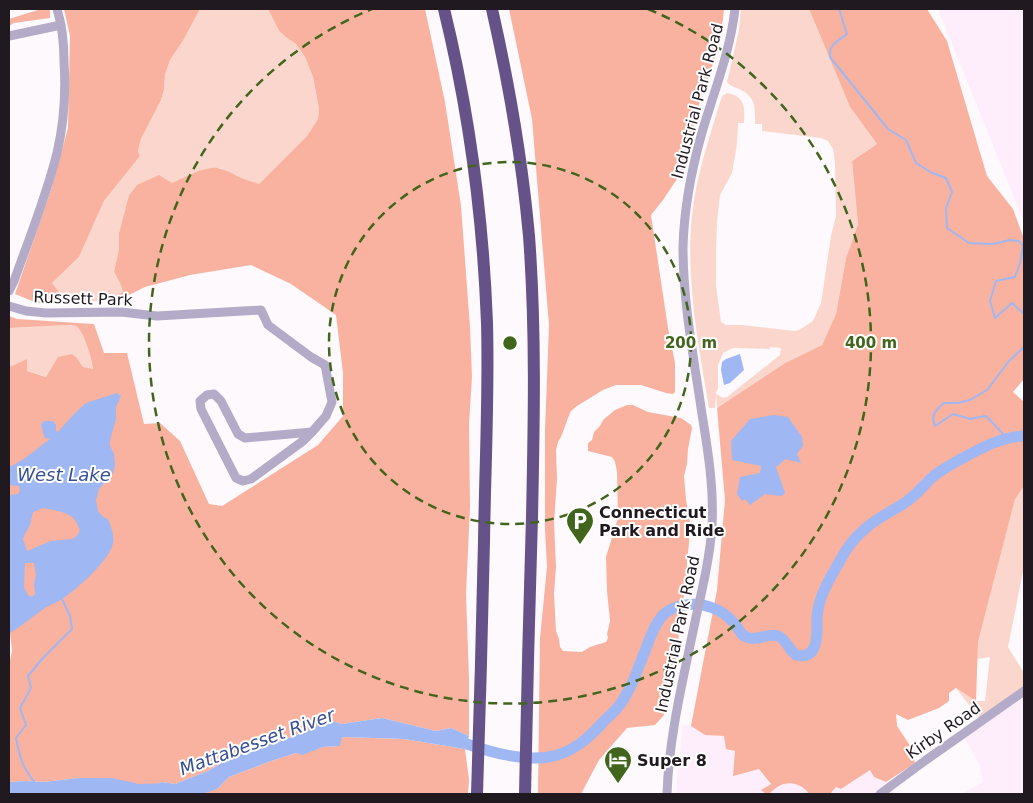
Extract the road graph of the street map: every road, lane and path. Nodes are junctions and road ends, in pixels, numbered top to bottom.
1 (57, 9) edge
2 (444, 9) edge
3 (492, 9) edge
4 (735, 9) edge
5 (61, 25) junction
6 (9, 36) edge
7 (9, 291) edge
8 (9, 306) edge
9 (312, 432) junction
10 (1024, 691) edge
11 (525, 790) edge
12 (478, 794) edge
13 (667, 794) edge
14 (880, 794) edge

1 - 5 street
2 - 12 highway
3 - 11 highway
4 - 13 street, Industrial Park Road
5 - 6 street
5 - 7 street
8 - 9 street, Russett Park
9 - 9 street
10 - 14 street, Kirby Road

